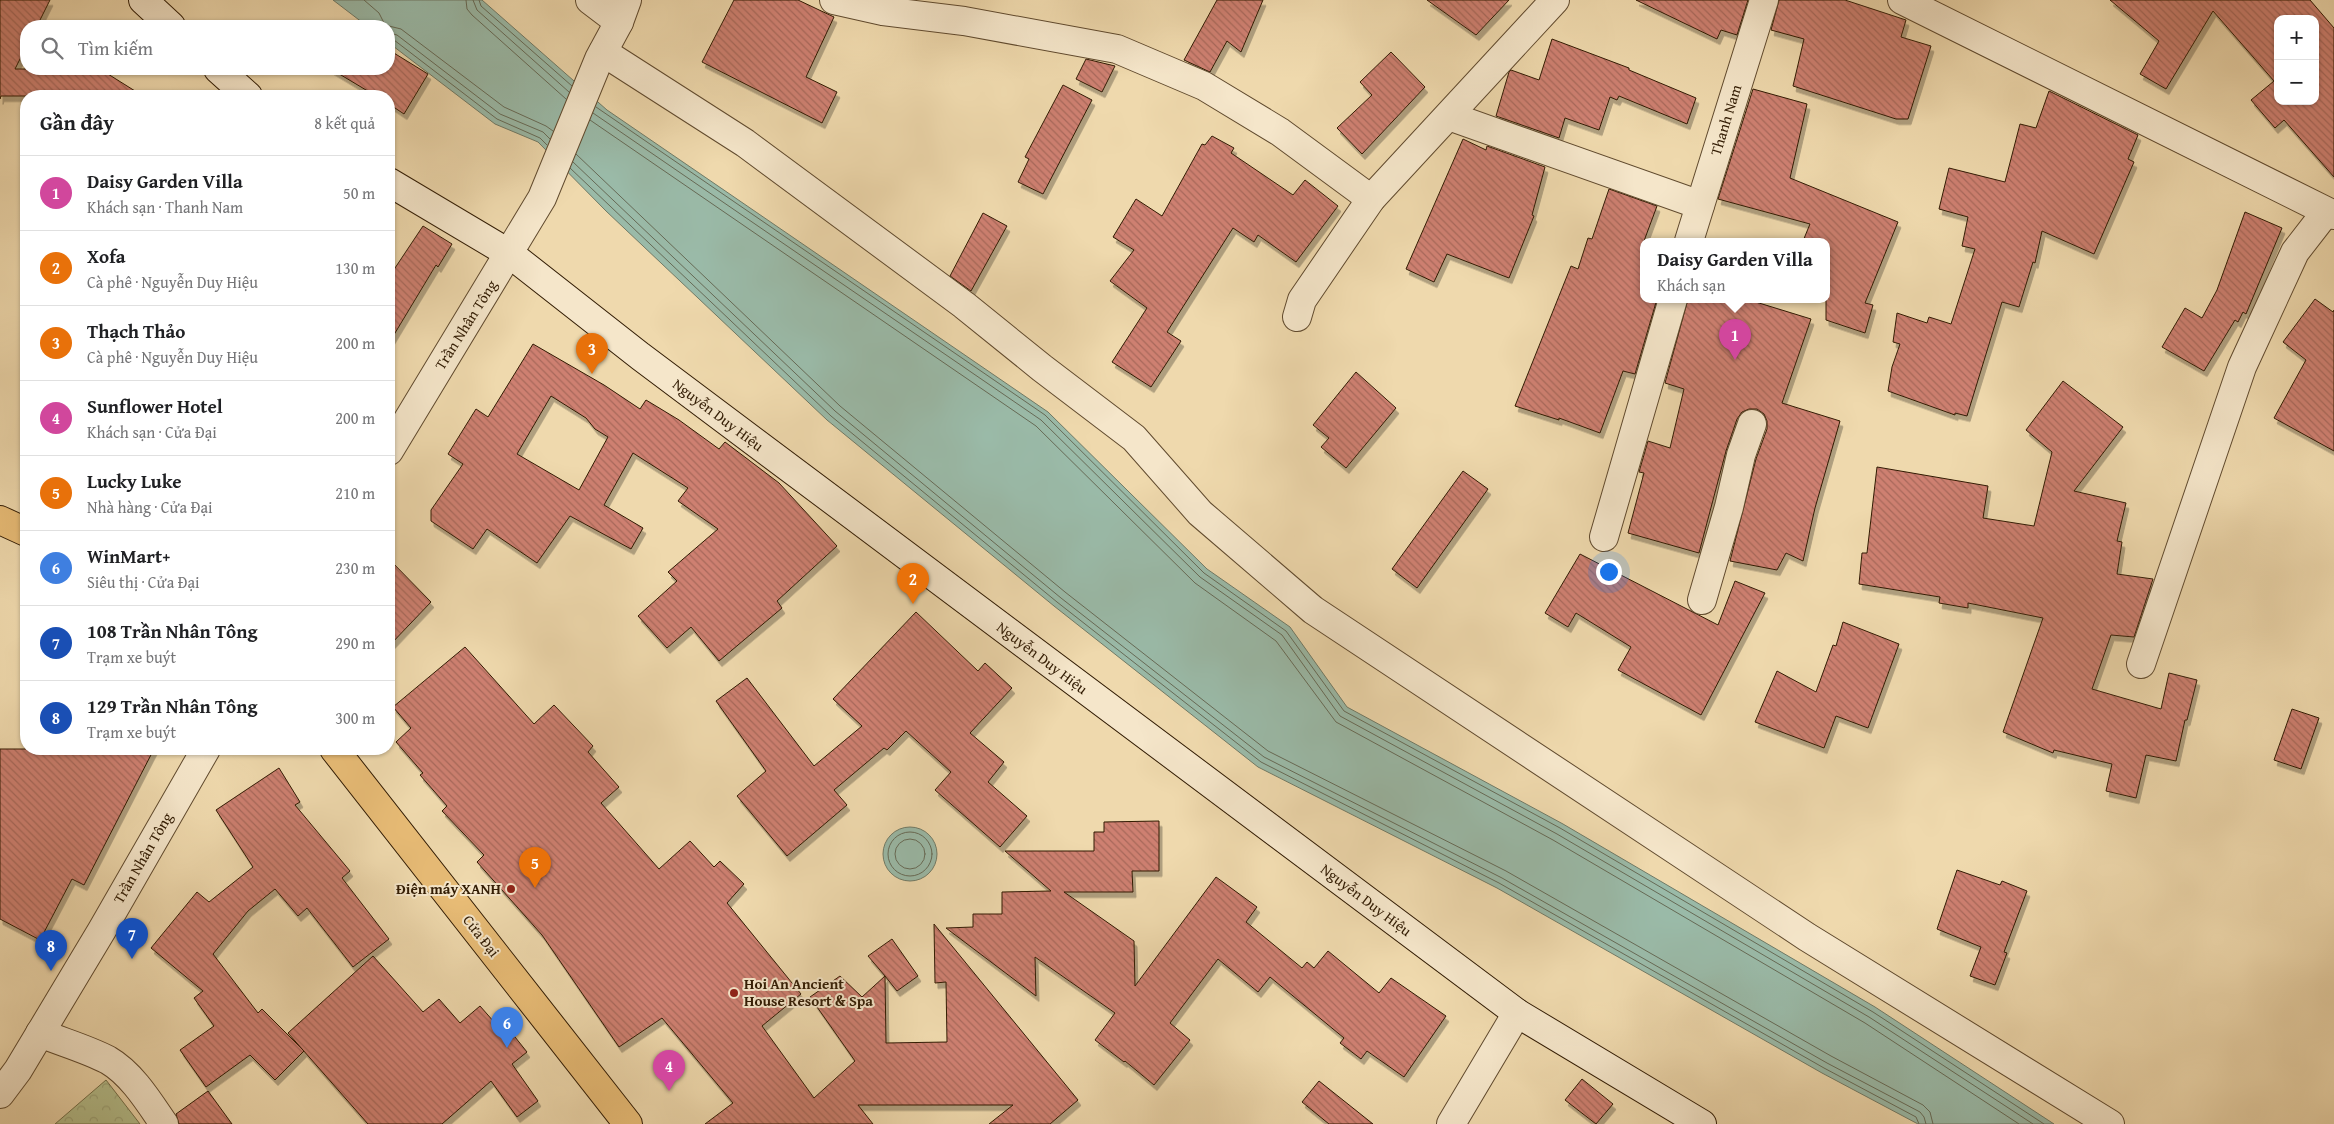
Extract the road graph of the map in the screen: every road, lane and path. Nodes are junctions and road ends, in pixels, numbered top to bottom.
1 (143, 0) edge
2 (590, 0) edge
3 (834, 0) edge
4 (1555, 0) edge
5 (1764, 0) edge
6 (1902, 0) edge
7 (623, 11) edge
8 (165, 20) edge
9 (601, 56) junction
10 (225, 75) edge
11 (241, 90) edge
12 (1449, 116) junction
13 (395, 186) edge
14 (1371, 199) junction
15 (1700, 205) junction
16 (2330, 213) edge
17 (1690, 238) edge
18 (510, 254) junction
19 (1671, 303) edge
20 (1297, 317) dead end
21 (1752, 424) dead end
22 (395, 441) edge
23 (0, 520) edge
24 (20, 529) edge
25 (1604, 537) dead end
26 (1702, 600) dead end
27 (2141, 664) dead end
28 (202, 755) edge
29 (339, 755) edge
30 (1517, 1013) junction
31 (40, 1033) junction
32 (0, 1094) edge
33 (2106, 1123) edge
34 (164, 1124) edge
35 (628, 1124) edge
36 (1451, 1124) edge
37 (1702, 1124) edge

1 - 8 street
2 - 7 street
3 - 14 street
4 - 12 street
5 - 15 street, Thanh Nam
6 - 16 street
7 - 9 street
9 - 18 street, Trần Nhân Tông
9 - 33 street
10 - 11 street
12 - 14 street
12 - 15 street
13 - 18 street, Nguyễn Duy Hiệu
14 - 20 street
15 - 17 street, Thanh Nam
16 - 27 street
18 - 22 street, Trần Nhân Tông
18 - 30 street, Nguyễn Duy Hiệu
19 - 25 street
21 - 26 street
23 - 24 main road
28 - 31 street, Trần Nhân Tông
29 - 35 main road, Cửa Đại
30 - 36 street
30 - 37 street, Nguyễn Duy Hiệu
31 - 32 street, Trần Nhân Tông
31 - 34 street

